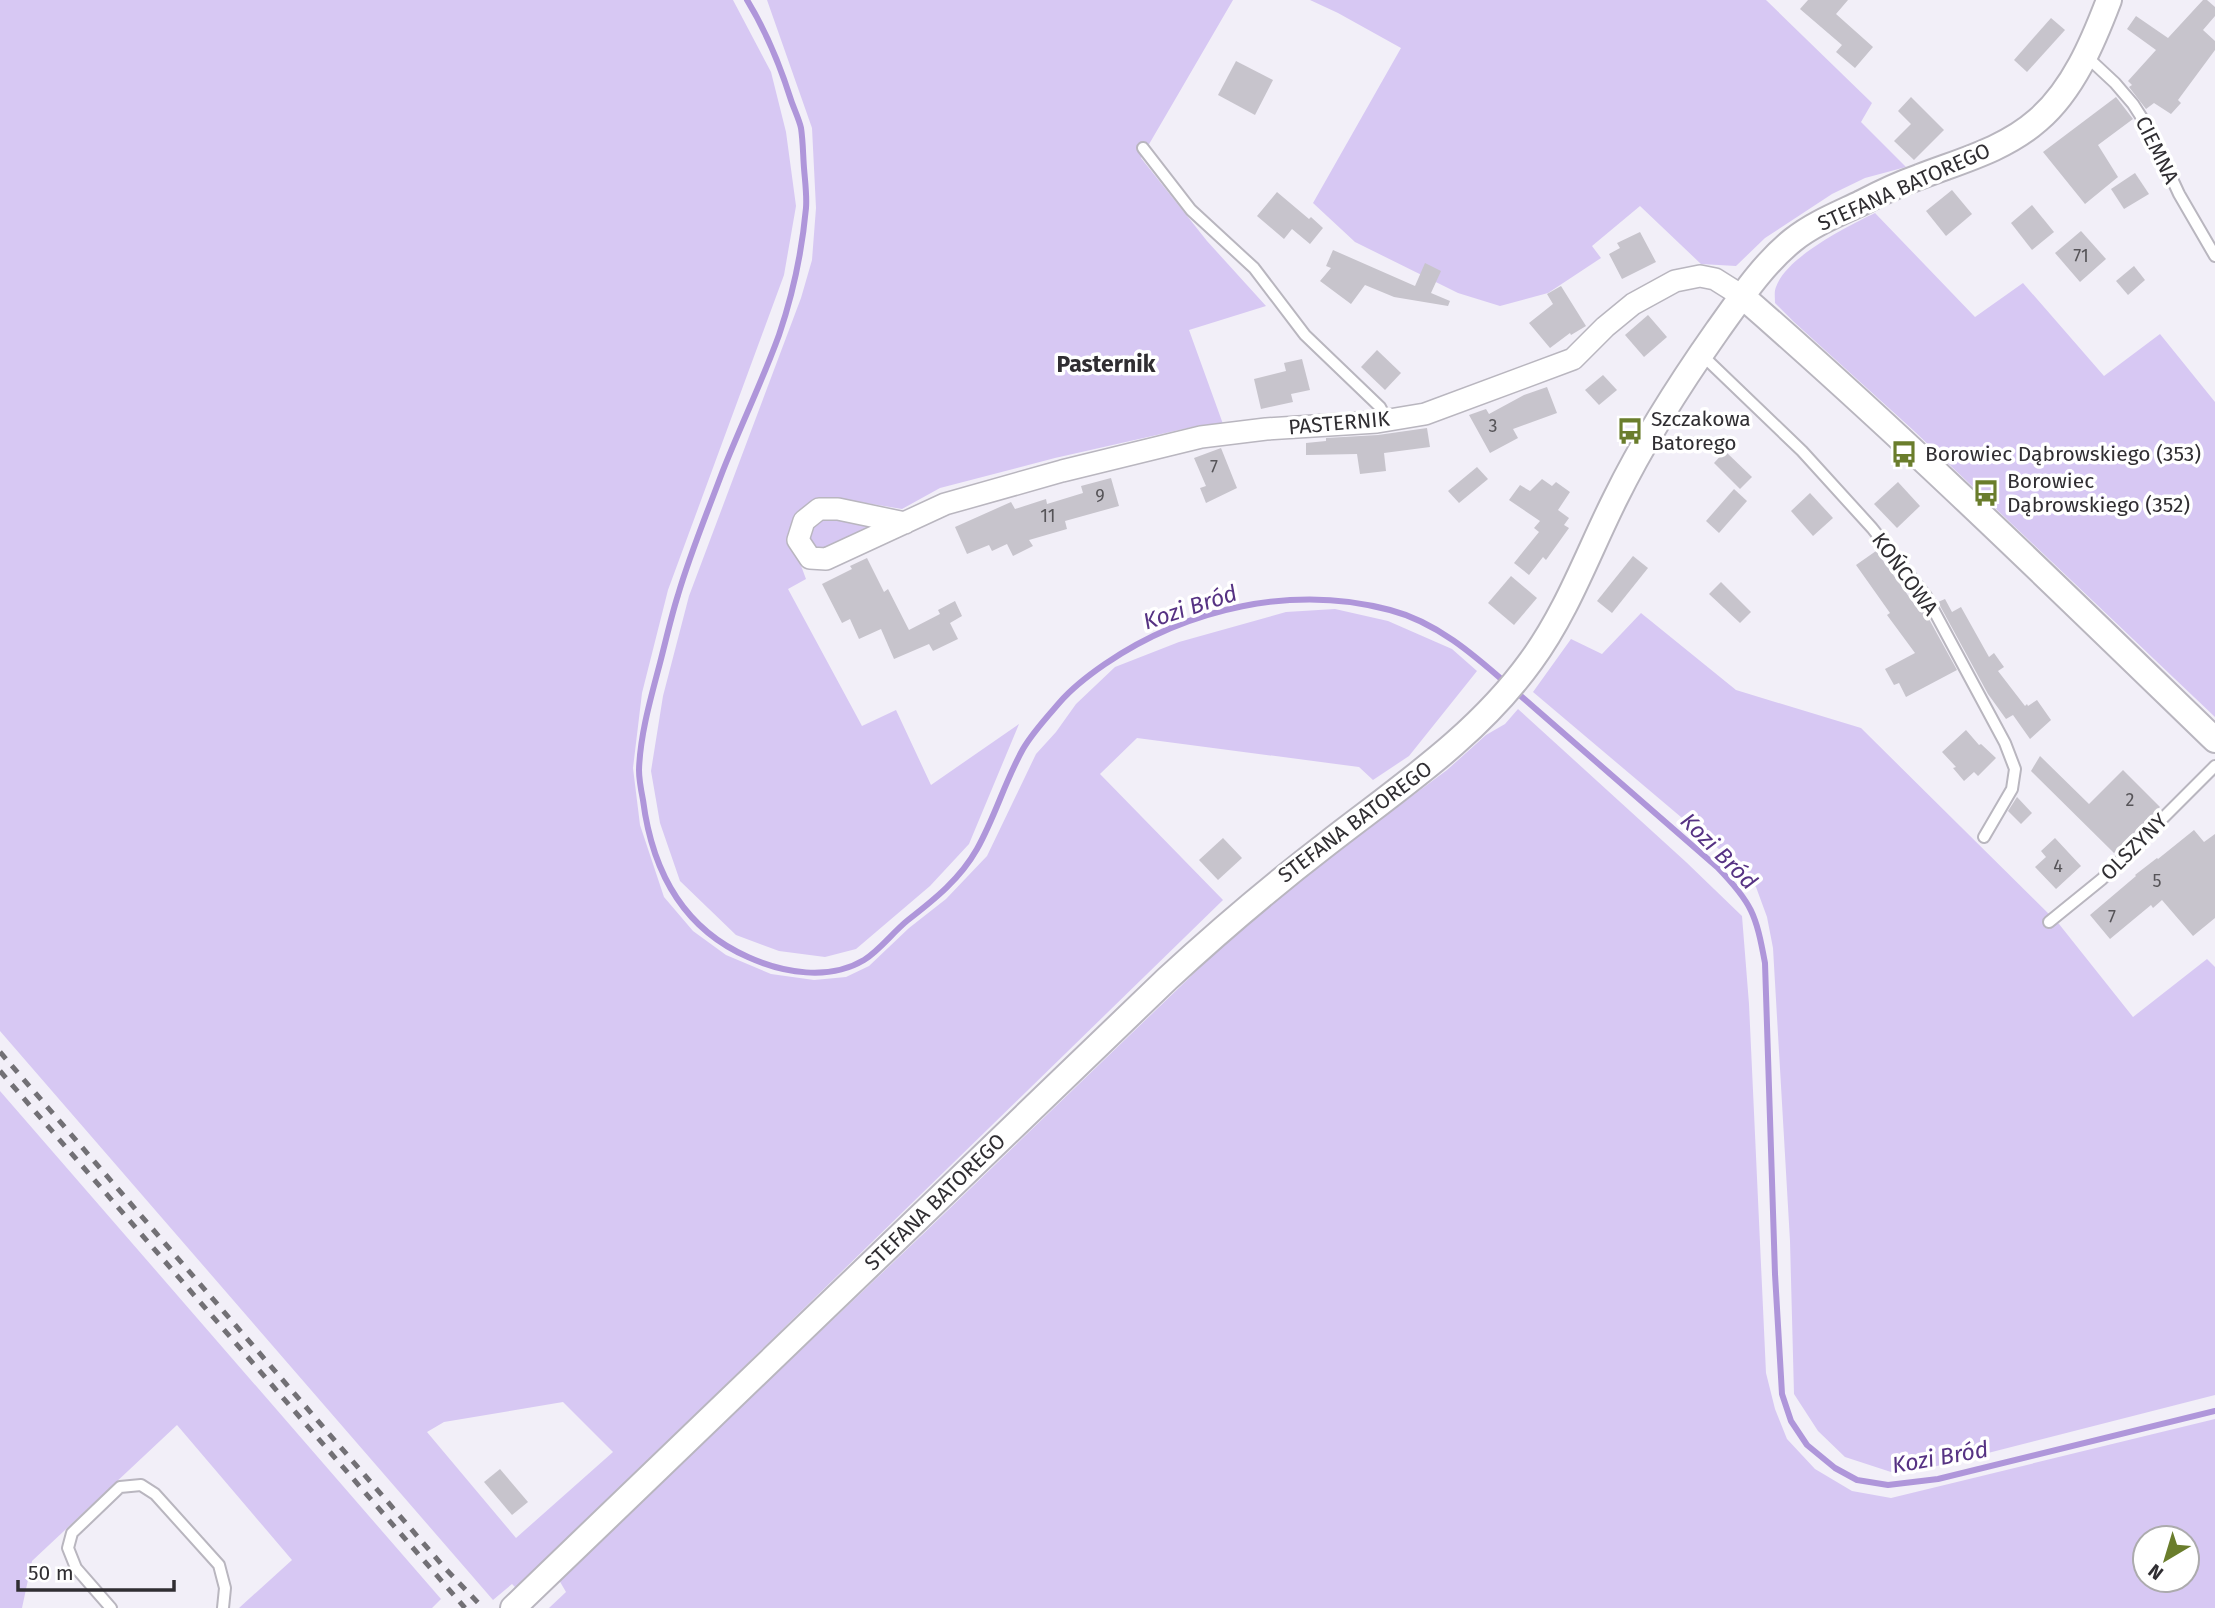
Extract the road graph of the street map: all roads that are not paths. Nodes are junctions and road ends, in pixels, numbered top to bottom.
1 (2109, 0) edge
2 (2085, 55) junction
3 (1143, 148) dead end
4 (2215, 256) edge
5 (1742, 296) junction
6 (1702, 354) junction
7 (1387, 421) junction
8 (905, 523) dead end
9 (2215, 740) edge
10 (2215, 766) edge
11 (1984, 837) dead end
12 (2049, 922) dead end
13 (111, 1608) edge
14 (223, 1608) edge
15 (513, 1608) edge

1 - 2 street, STEFANA BATOREGO
2 - 4 lane, CIEMNA
2 - 5 street, STEFANA BATOREGO
3 - 7 lane
5 - 6 street, STEFANA BATOREGO
5 - 7 street, PASTERNIK
5 - 9 street
6 - 11 lane, KOŃCOWA
6 - 15 street, STEFANA BATOREGO
7 - 8 street, PASTERNIK
10 - 12 lane, OLSZYNY
13 - 14 lane

